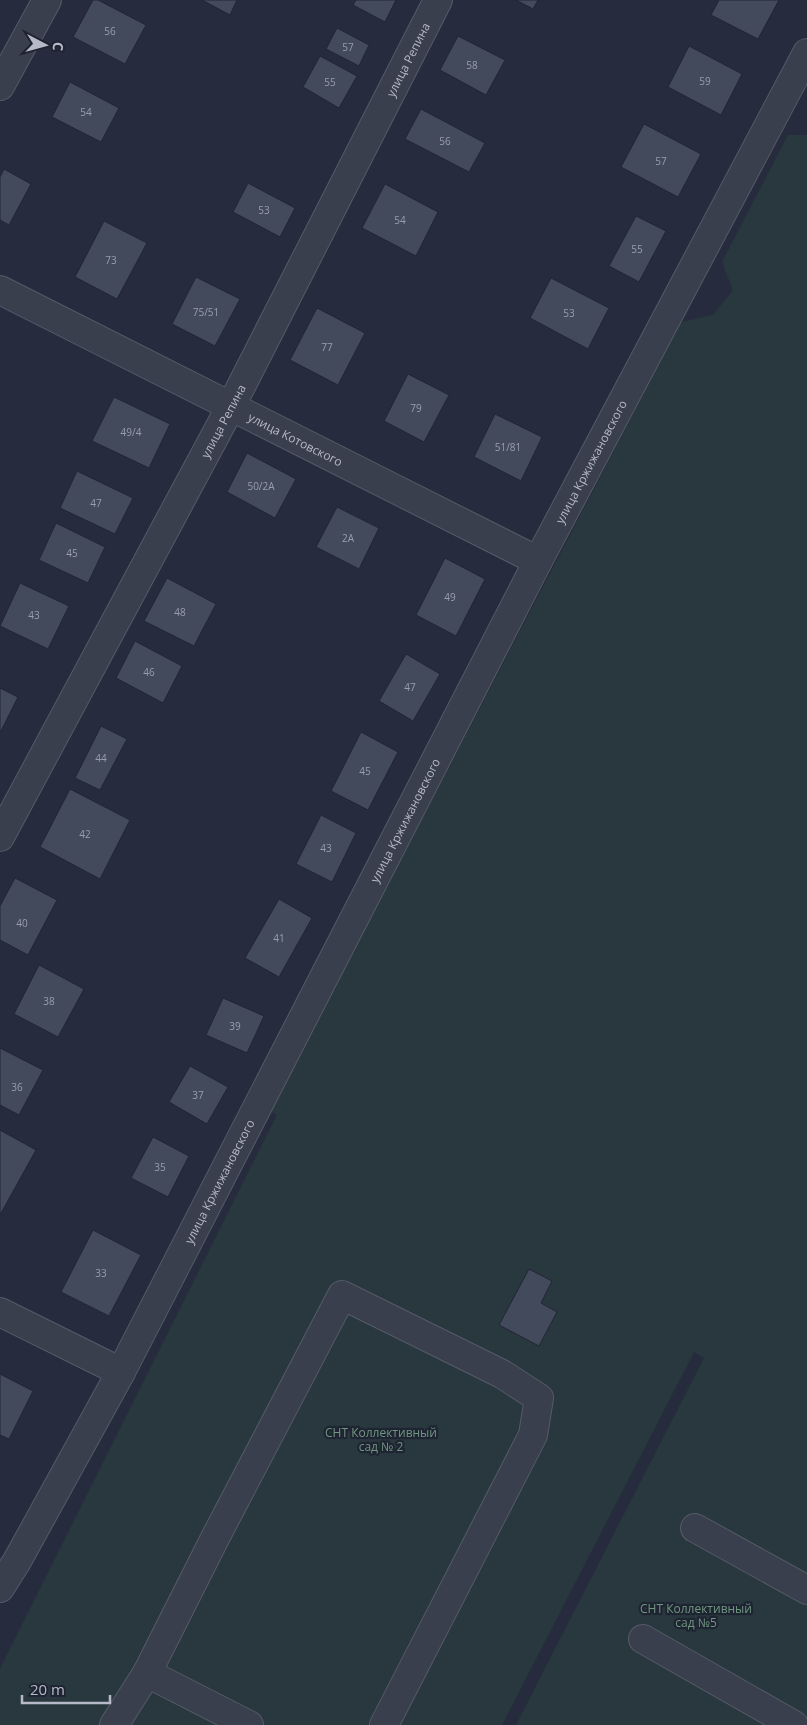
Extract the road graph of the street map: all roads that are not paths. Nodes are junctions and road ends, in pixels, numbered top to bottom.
1 (47, 0) edge
2 (438, 0) edge
3 (807, 53) edge
4 (0, 86) edge
5 (0, 290) edge
6 (231, 406) junction
7 (538, 560) junction
8 (0, 837) edge
9 (0, 1312) edge
10 (121, 1372) junction
11 (695, 1528) dead end
12 (0, 1588) edge
13 (807, 1590) edge
14 (643, 1639) dead end
15 (146, 1673) junction
16 (114, 1725) edge
17 (249, 1725) edge
18 (384, 1725) edge
19 (794, 1725) edge

1 - 4 street
2 - 6 street, улица Репина
3 - 7 street, улица Кржижановского
5 - 6 street, улица Котовского
6 - 7 street, улица Котовского
6 - 8 street, улица Репина
7 - 10 street, улица Кржижановского
9 - 10 street
10 - 12 street, улица Кржижановского
11 - 13 street
14 - 19 street
15 - 16 street
15 - 17 street
15 - 18 street

